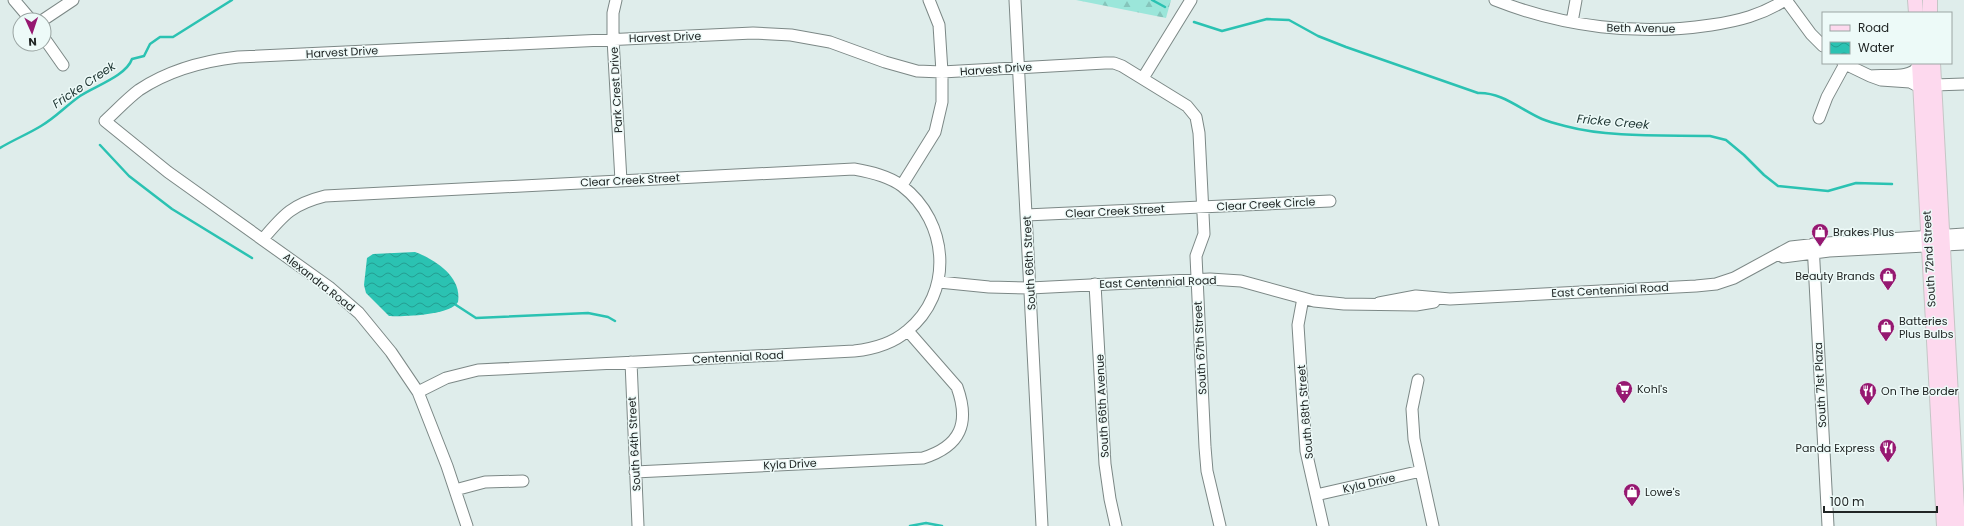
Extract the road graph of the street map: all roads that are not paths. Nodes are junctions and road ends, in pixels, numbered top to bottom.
1 (14, 0) edge
2 (73, 0) edge
3 (616, 0) edge
4 (929, 0) edge
5 (1015, 0) edge
6 (1191, 0) edge
7 (1495, 0) edge
8 (1576, 0) edge
9 (1785, 0) edge
10 (1915, 0) edge
11 (1930, 0) edge
12 (24, 12) edge
13 (1916, 12) edge
14 (1930, 12) edge
15 (52, 14) edge
16 (1572, 22) junction
17 (613, 39) junction
18 (1822, 45) edge
19 (52, 49) edge
20 (1844, 64) edge
21 (1919, 64) edge
22 (1933, 64) edge
23 (63, 65) dead end
24 (1019, 67) junction
25 (942, 72) junction
26 (1870, 76) junction
27 (1143, 78) junction
28 (1964, 84) edge
29 (1934, 85) junction
30 (1920, 87) junction
31 (1819, 118) dead end
32 (105, 121) joint
33 (621, 181) junction
34 (902, 185) junction
35 (1330, 202) dead end
36 (1203, 207) junction
37 (1026, 215) junction
38 (1964, 234) edge
39 (263, 239) junction
40 (1942, 240) junction
41 (1928, 241) junction
42 (1964, 244) edge
43 (1813, 249) junction
44 (1197, 279) junction
45 (939, 282) junction
46 (1095, 284) junction
47 (1030, 288) junction
48 (1303, 298) junction
49 (908, 331) junction
50 (631, 362) junction
51 (1418, 380) dead end
52 (418, 392) junction
53 (1421, 471) junction
54 (635, 472) junction
55 (523, 481) dead end
56 (455, 490) junction
57 (1316, 495) junction
58 (467, 526) edge
59 (638, 526) edge
60 (1042, 526) edge
61 (1116, 526) edge
62 (1220, 526) edge
63 (1323, 526) edge
64 (1433, 526) edge
65 (1828, 526) edge
66 (1944, 526) edge
67 (1958, 526) edge

1 - 12 street
2 - 15 street
3 - 17 street, Park Crest Drive
4 - 25 street
5 - 24 street, South 66th Street
6 - 27 street
7 - 16 street, Beth Avenue
8 - 16 street
9 - 16 street, Beth Avenue
9 - 18 street
10 - 13 main road
11 - 14 main road
17 - 25 street, Harvest Drive
17 - 32 street, Harvest Drive
17 - 33 street, Park Crest Drive
19 - 23 street
20 - 26 street
20 - 31 street
21 - 26 street
21 - 30 main road, South 72nd Street
22 - 29 main road, South 72nd Street
24 - 25 street, Harvest Drive
24 - 27 street, Harvest Drive
24 - 37 street, South 66th Street
25 - 34 street
26 - 30 street
27 - 36 street, South 67th Street
28 - 29 street
29 - 40 main road, South 72nd Street
30 - 41 main road, South 72nd Street
32 - 39 street, Alexandra Road
33 - 34 street, Clear Creek Street
33 - 39 street, Clear Creek Street
34 - 45 street, Clear Creek Street
35 - 36 street, Clear Creek Circle
36 - 37 street, Clear Creek Street
36 - 44 street, South 67th Street
37 - 47 street, South 66th Street
38 - 40 street, East Centennial Road
39 - 52 street, Alexandra Road
40 - 41 street, East Centennial Road
40 - 42 street, East Centennial Road
40 - 67 main road, South 72nd Street
41 - 43 street, East Centennial Road
41 - 66 main road, South 72nd Street
43 - 48 street, East Centennial Road
43 - 65 street, South 71st Plaza
44 - 46 street, East Centennial Road
44 - 48 street, East Centennial Road
44 - 62 street, South 67th Street
45 - 47 street
45 - 49 street, Centennial Road
46 - 47 street, East Centennial Road
46 - 61 street, South 66th Avenue
47 - 60 street, South 66th Street
48 - 57 street, South 68th Street
49 - 50 street, Centennial Road
49 - 54 street, Kyla Drive
50 - 52 street, Centennial Road
50 - 54 street, South 64th Street
51 - 53 street
52 - 56 street, Alexandra Road
53 - 57 street, Kyla Drive
53 - 64 street
54 - 59 street, South 64th Street
55 - 56 street
56 - 58 street, Alexandra Road
57 - 63 street, South 68th Street

